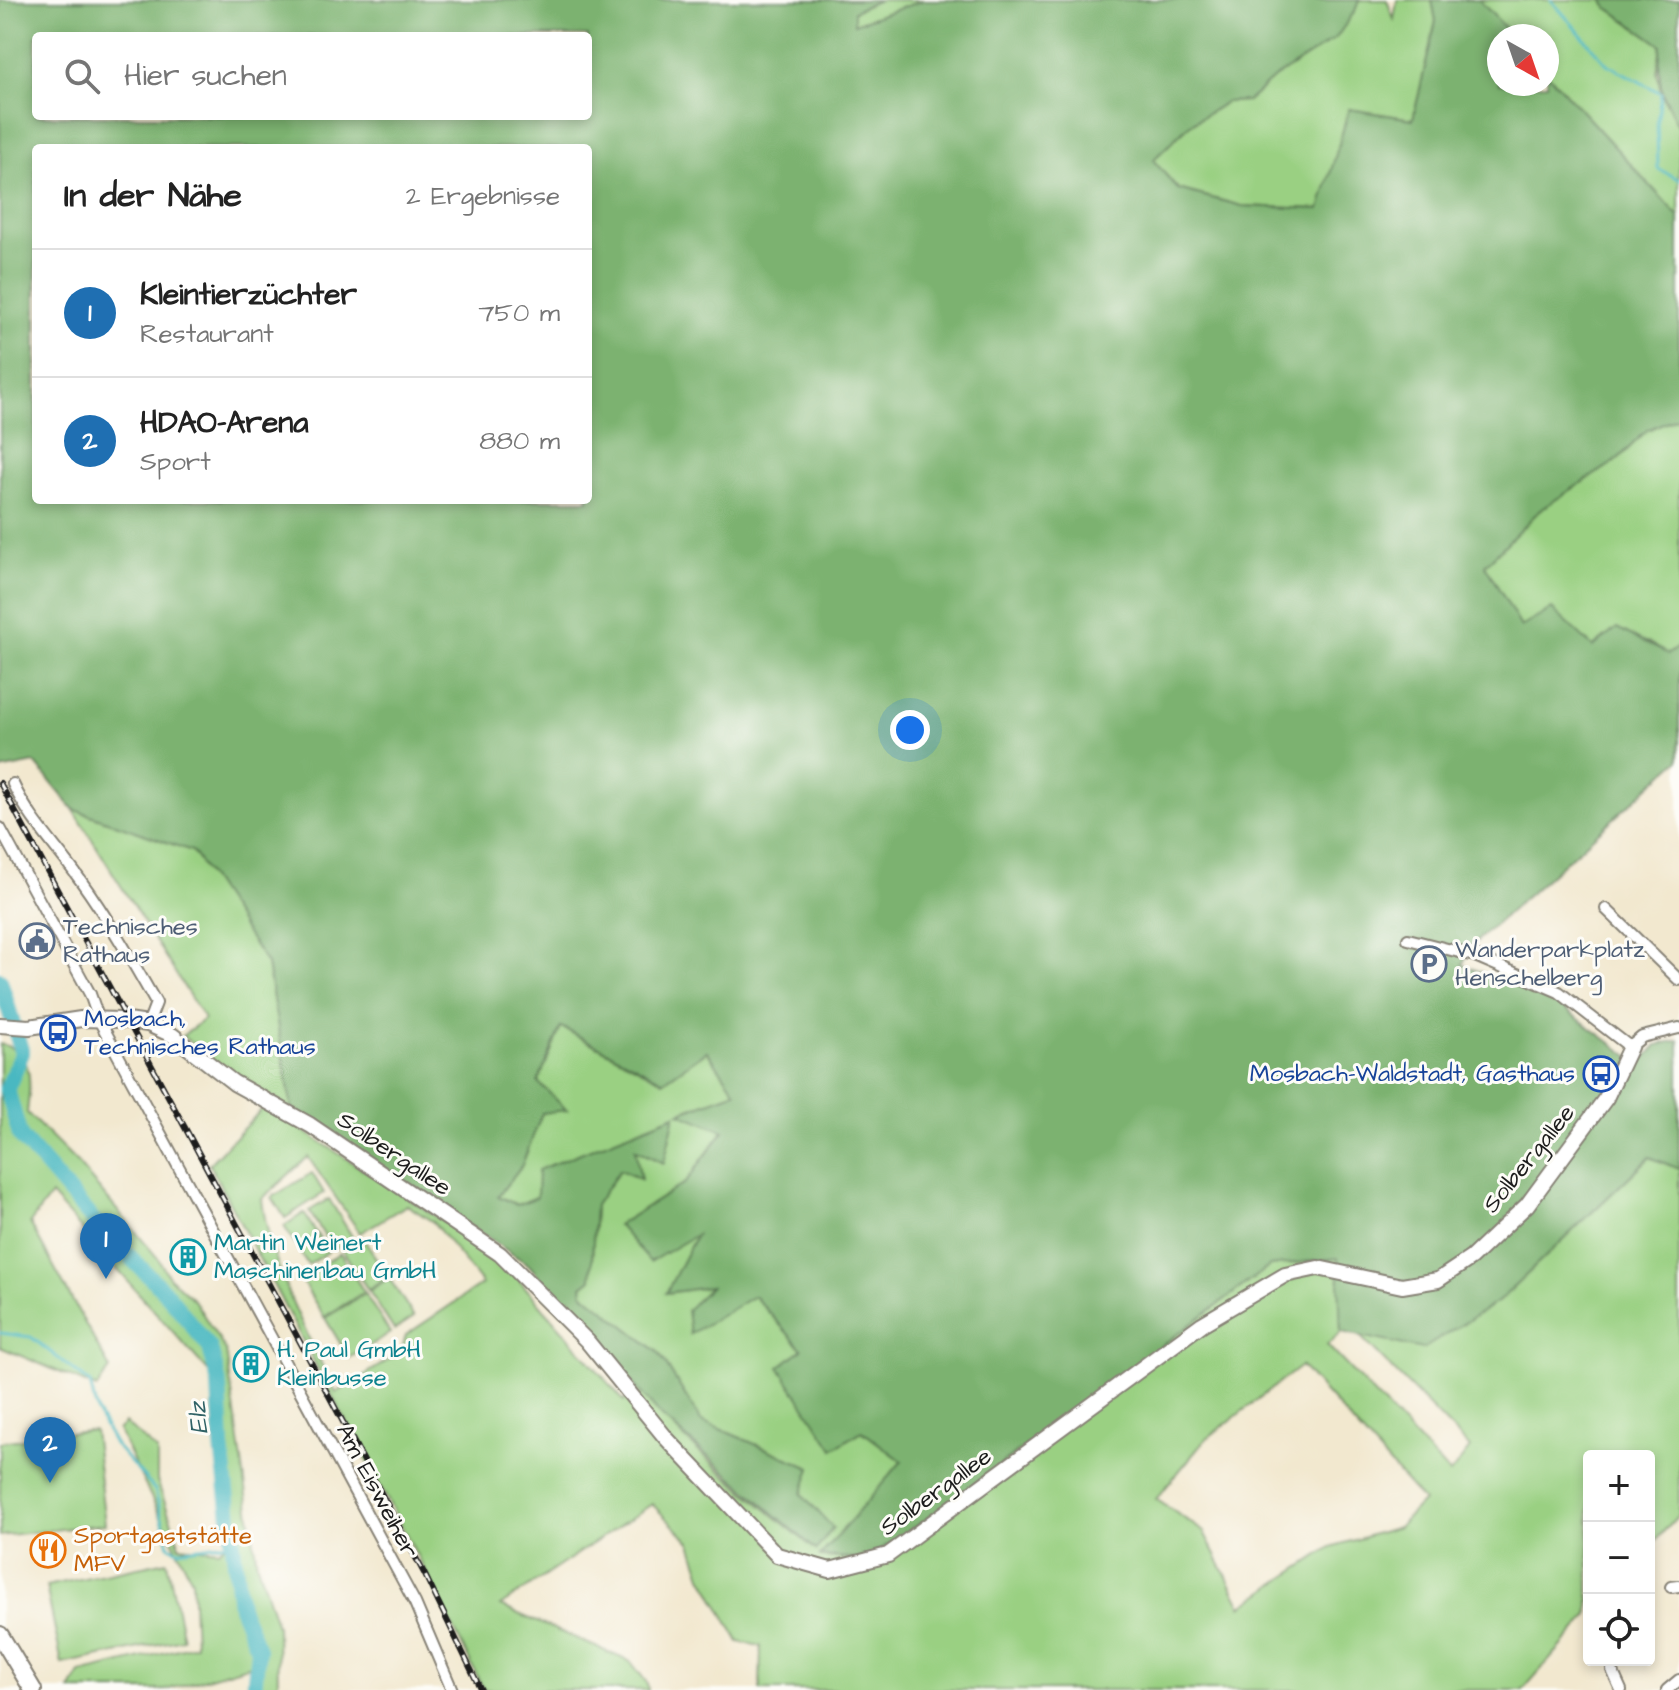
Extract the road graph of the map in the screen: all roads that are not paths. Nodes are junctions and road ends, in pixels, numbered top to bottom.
1 (13, 784) dead end
2 (0, 828) edge
3 (1606, 909) dead end
4 (1408, 939) dead end
5 (1679, 980) edge
6 (99, 1020) junction
7 (148, 1024) junction
8 (0, 1025) edge
9 (1679, 1028) edge
10 (1630, 1047) junction
11 (0, 1635) edge
12 (1612, 1670) dead end
13 (1679, 1680) edge
14 (33, 1690) edge
15 (452, 1690) edge
16 (1621, 1690) edge
17 (1667, 1690) edge

1 - 7 street
2 - 6 street, Am Eisweiher
3 - 5 street
4 - 10 street
6 - 7 street, Solbergallee
6 - 8 street, Solbergallee
6 - 15 street, Am Eisweiher
7 - 10 street, Solbergallee
9 - 10 street
11 - 14 main road
12 - 16 street
13 - 17 street

